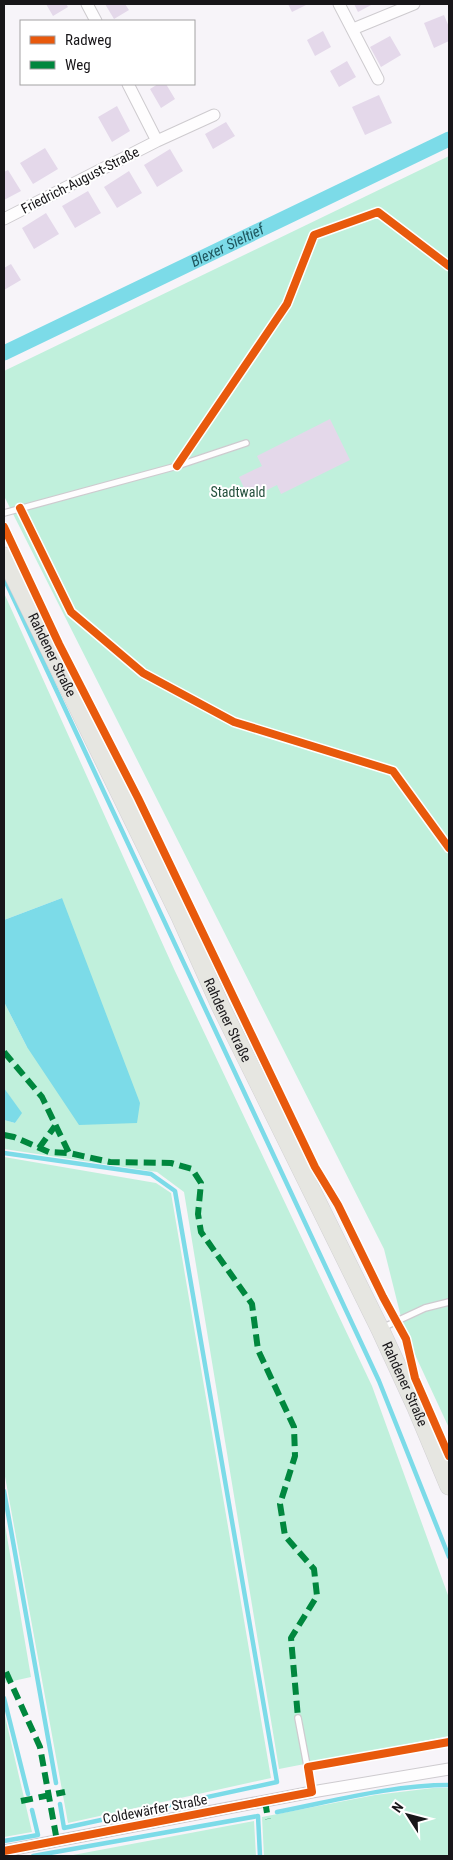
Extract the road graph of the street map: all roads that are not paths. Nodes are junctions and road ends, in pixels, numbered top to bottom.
1 (86, 4) edge
2 (339, 4) edge
3 (414, 4) edge
4 (95, 20) edge
5 (353, 29) junction
6 (378, 79) dead end
7 (129, 85) edge
8 (214, 115) dead end
9 (157, 140) junction
10 (4, 219) edge
11 (246, 444) dead end
12 (4, 513) edge
13 (4, 556) edge
14 (449, 1302) edge
15 (380, 1329) junction
16 (449, 1486) edge
17 (298, 1718) dead end
18 (449, 1769) edge
19 (312, 1792) junction
20 (4, 1851) edge

1 - 4 street
2 - 5 street
3 - 5 street
5 - 6 street
7 - 9 street
8 - 9 street, Friedrich-August-Straße
9 - 10 street, Friedrich-August-Straße
11 - 12 lane
13 - 15 main road, Rahdener Straße
14 - 15 lane
15 - 16 main road, Rahdener Straße
17 - 19 lane
18 - 19 street, Coldewärfer Straße
19 - 20 street, Coldewärfer Straße

